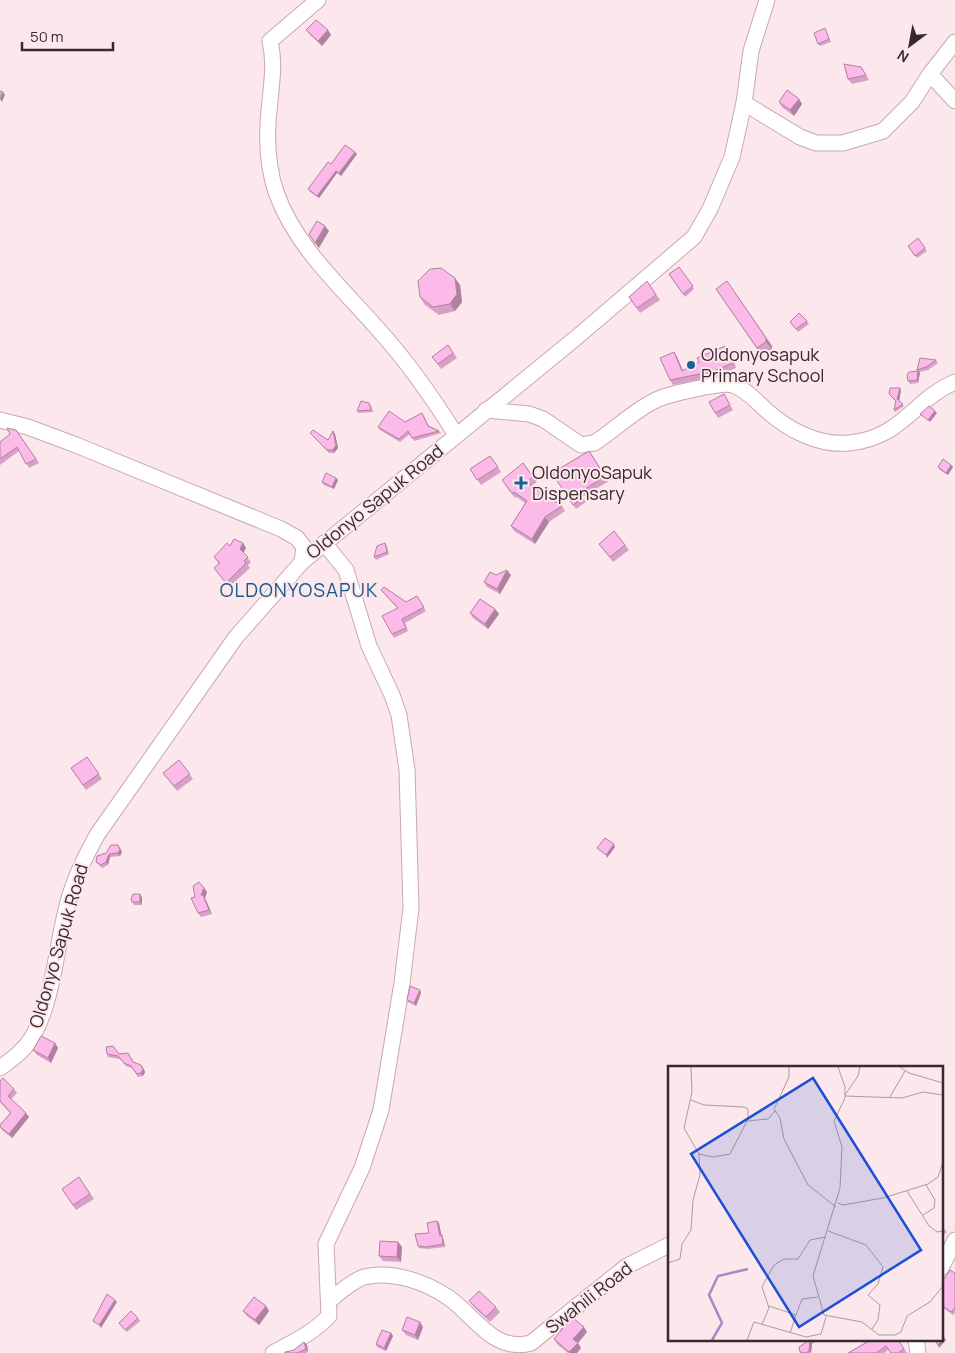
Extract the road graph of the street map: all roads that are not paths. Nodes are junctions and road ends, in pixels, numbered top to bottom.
1 (318, 0) edge
2 (767, 0) edge
3 (955, 42) edge
4 (930, 74) junction
5 (955, 101) edge
6 (744, 103) junction
7 (955, 382) edge
8 (486, 410) junction
9 (0, 420) edge
10 (456, 435) junction
11 (324, 543) junction
12 (302, 562) junction
13 (0, 1068) edge
14 (955, 1240) edge
15 (668, 1246) edge
16 (942, 1266) edge
17 (329, 1301) junction
18 (916, 1340) edge
19 (512, 1350) edge
20 (273, 1353) edge
21 (918, 1353) edge

1 - 10 street
2 - 6 street, Oldonyo Sapuk Road
3 - 4 street
4 - 5 street
4 - 6 street
6 - 8 street, Oldonyo Sapuk Road
7 - 8 street
8 - 10 street, Oldonyo Sapuk Road
9 - 12 street
10 - 11 street, Oldonyo Sapuk Road
11 - 12 street, Oldonyo Sapuk Road
11 - 17 street
12 - 13 street, Oldonyo Sapuk Road
14 - 16 street
15 - 19 street, Swahili Road
17 - 19 street, Swahili Road
17 - 20 street
18 - 21 street

